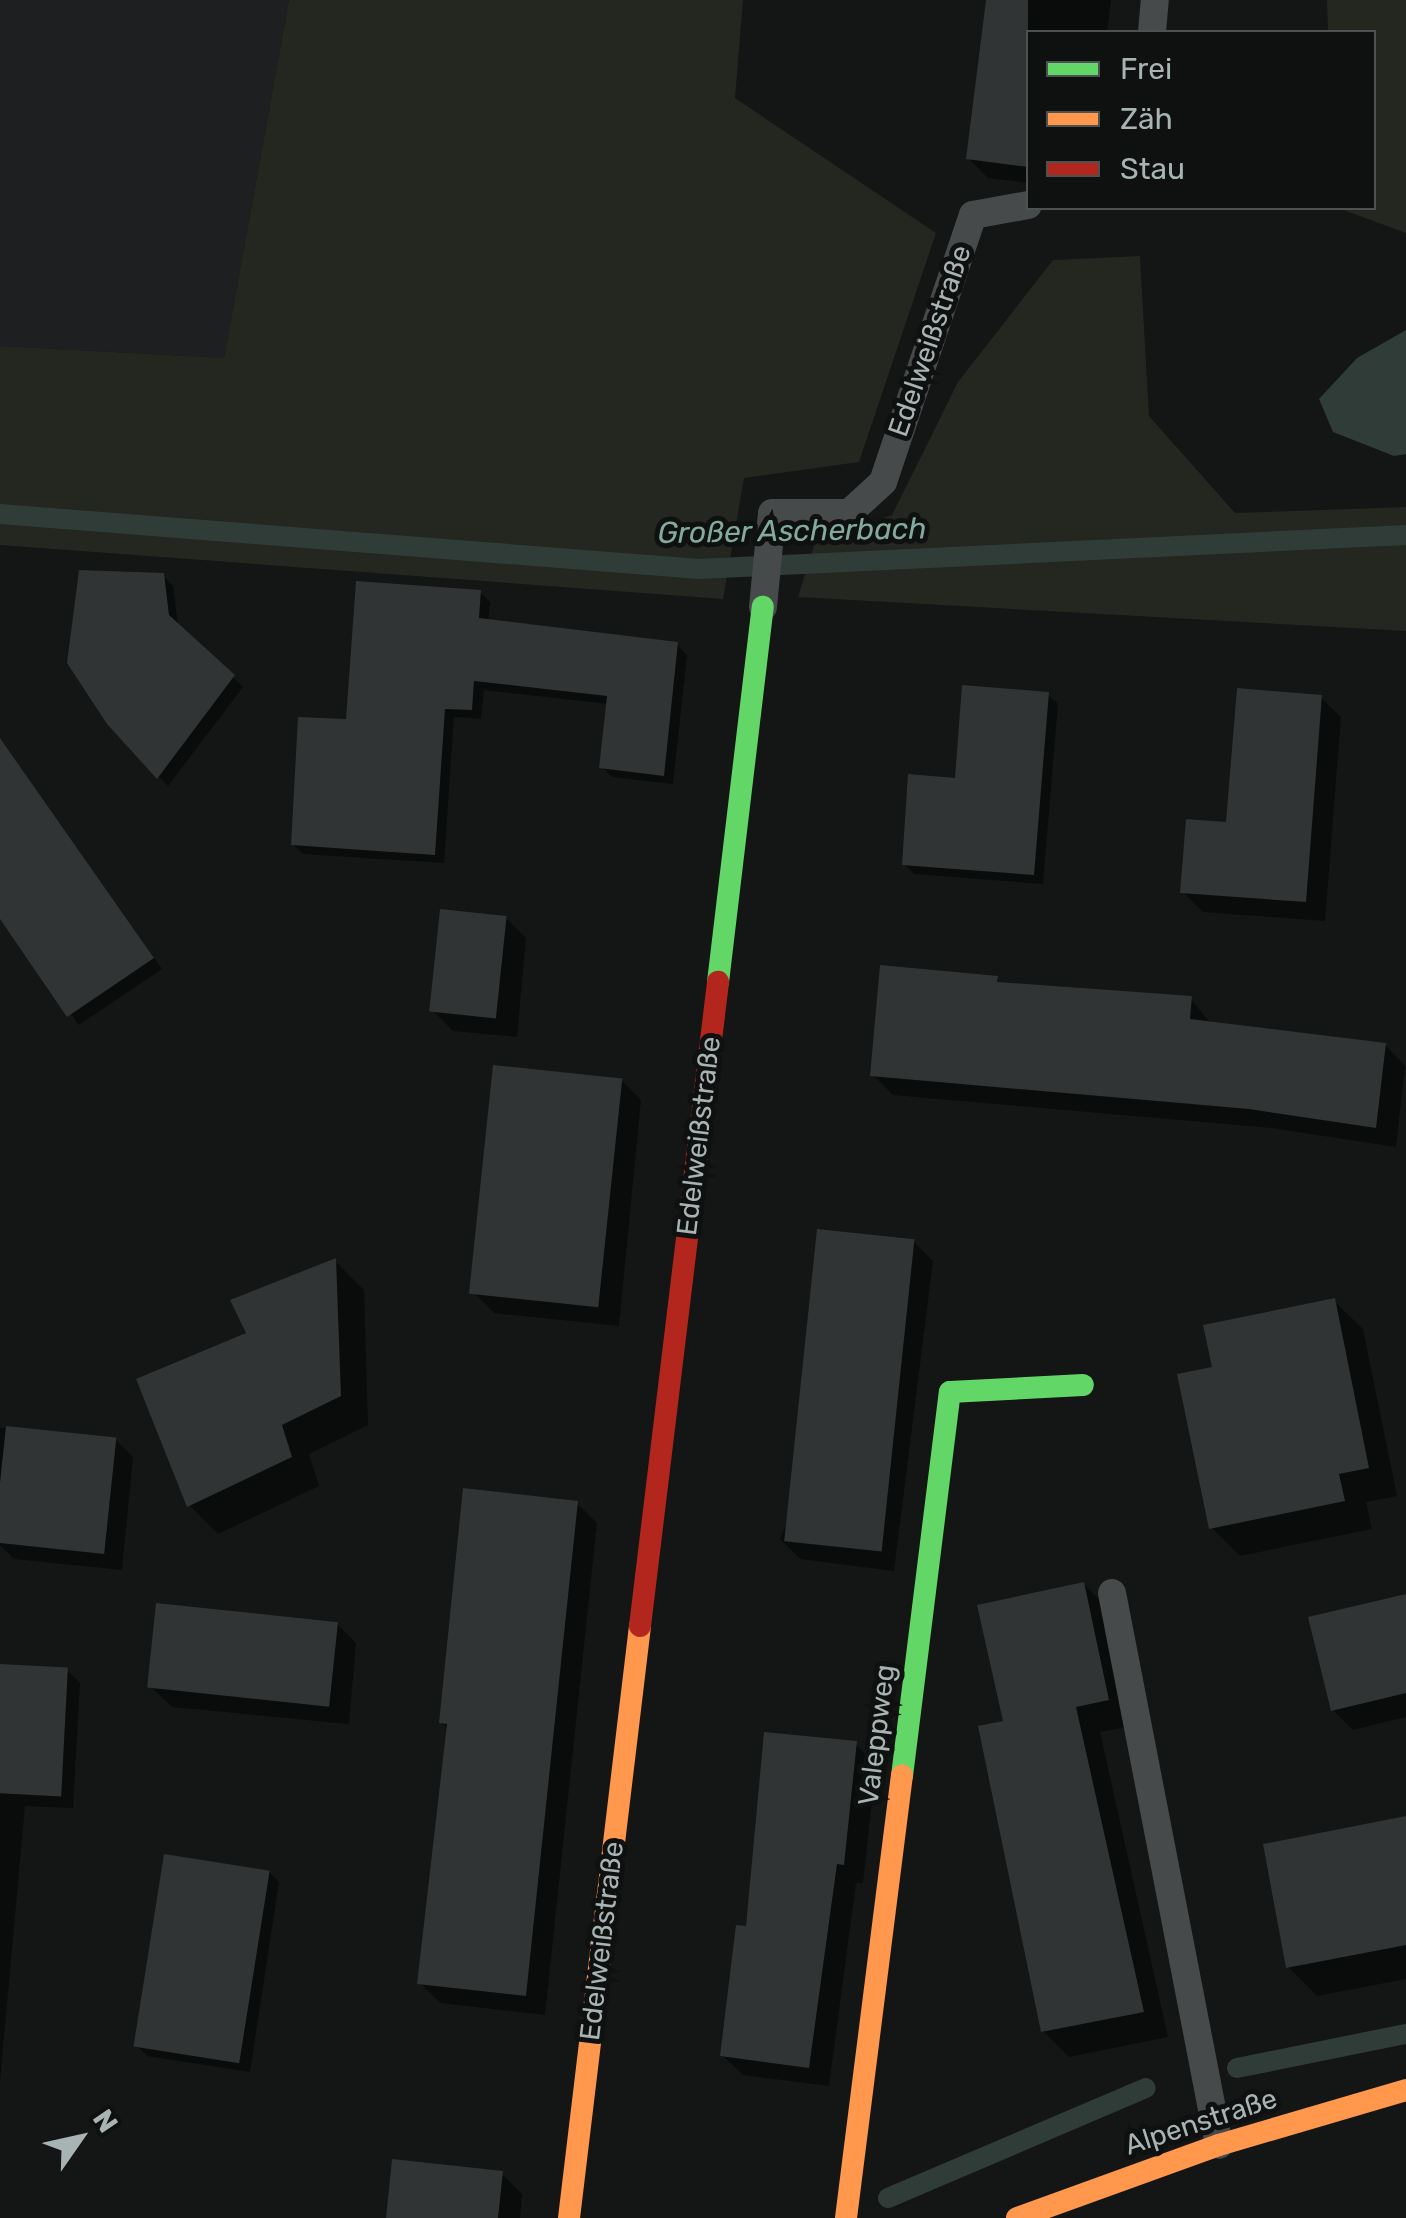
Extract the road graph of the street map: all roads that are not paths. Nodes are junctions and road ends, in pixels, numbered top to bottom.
1 (1154, 0) edge
2 (1152, 30) edge
3 (1026, 205) edge
4 (763, 607) joint
5 (1083, 1384) dead end
6 (1112, 1593) dead end
7 (1406, 2090) edge
8 (1219, 2145) junction
9 (569, 2218) edge
10 (846, 2218) edge
11 (1017, 2218) edge

1 - 2 lane
3 - 4 lane, Edelweißstraße
4 - 9 street, Edelweißstraße
5 - 10 street, Valeppweg
6 - 8 lane
7 - 8 street, Alpenstraße
8 - 11 street, Alpenstraße

